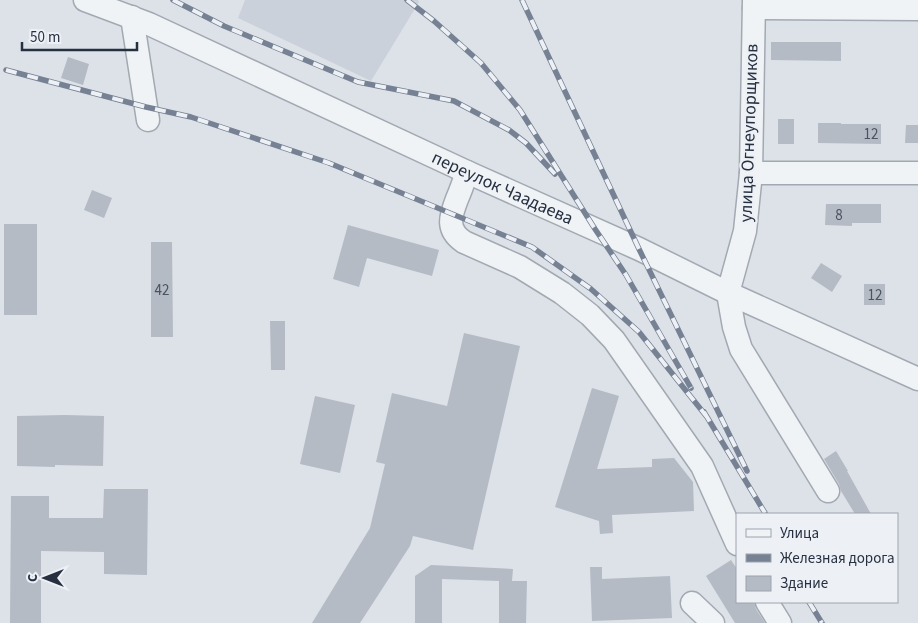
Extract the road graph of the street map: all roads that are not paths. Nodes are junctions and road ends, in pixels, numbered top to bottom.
1 (85, 0) edge
2 (754, 4) edge
3 (918, 9) edge
4 (139, 14) edge
5 (148, 120) dead end
6 (468, 172) junction
7 (751, 173) junction
8 (918, 173) edge
9 (728, 293) junction
10 (918, 379) edge
11 (828, 491) dead end
12 (736, 542) edge
13 (692, 603) dead end
14 (768, 603) edge
15 (712, 623) edge
16 (780, 623) edge

1 - 4 street, переулок Чаадаева
2 - 3 street
2 - 7 street, улица Огнеупорщиков
4 - 5 street
4 - 6 street, переулок Чаадаева
6 - 9 street, переулок Чаадаева
6 - 12 street
7 - 8 street
7 - 9 street, улица Огнеупорщиков
9 - 10 street, переулок Чаадаева
9 - 11 street
13 - 15 street
14 - 16 street

